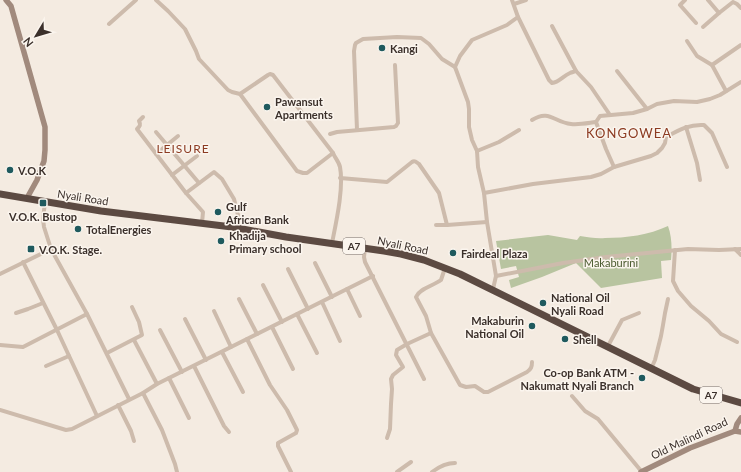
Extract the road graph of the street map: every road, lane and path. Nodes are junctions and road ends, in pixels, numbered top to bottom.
1 (6, 0) edge
2 (136, 0) edge
3 (156, 0) edge
4 (526, 0) edge
5 (685, 0) edge
6 (708, 0) edge
7 (513, 2) edge
8 (741, 8) edge
9 (719, 13) junction
10 (518, 18) junction
11 (696, 23) dead end
12 (109, 24) dead end
13 (552, 26) dead end
14 (703, 27) dead end
15 (687, 41) dead end
16 (741, 45) edge
17 (395, 65) dead end
18 (712, 65) junction
19 (455, 67) junction
20 (576, 71) junction
21 (617, 71) dead end
22 (741, 82) edge
23 (726, 91) junction
24 (240, 94) junction
25 (647, 109) junction
26 (610, 116) junction
27 (143, 117) dead end
28 (532, 120) dead end
29 (596, 122) junction
30 (686, 127) junction
31 (358, 130) junction
32 (519, 130) dead end
33 (156, 132) dead end
34 (330, 134) dead end
35 (178, 136) dead end
36 (167, 145) junction
37 (477, 151) junction
38 (156, 154) junction
39 (332, 154) junction
40 (197, 156) dead end
41 (185, 166) junction
42 (614, 167) junction
43 (727, 168) dead end
44 (172, 175) junction
45 (340, 178) junction
46 (700, 180) dead end
47 (199, 183) junction
48 (186, 193) junction
49 (484, 193) junction
50 (0, 194) edge
51 (27, 198) junction
52 (45, 202) junction
53 (487, 222) junction
54 (202, 223) junction
55 (436, 225) dead end
56 (447, 225) junction
57 (235, 228) junction
58 (332, 243) junction
59 (365, 248) junction
60 (51, 249) junction
61 (735, 249) junction
62 (741, 249) edge
63 (675, 250) junction
64 (741, 256) edge
65 (23, 262) junction
66 (315, 263) dead end
67 (445, 268) junction
68 (288, 269) dead end
69 (0, 274) edge
70 (373, 276) junction
71 (496, 276) junction
72 (263, 285) dead end
73 (348, 289) junction
74 (493, 289) junction
75 (332, 297) junction
76 (239, 299) dead end
77 (668, 299) dead end
78 (322, 302) junction
79 (43, 303) junction
80 (132, 307) dead end
81 (308, 309) junction
82 (214, 311) dead end
83 (16, 313) dead end
84 (639, 313) dead end
85 (87, 314) junction
86 (297, 314) junction
87 (360, 316) dead end
88 (185, 319) dead end
89 (282, 322) junction
90 (272, 327) junction
91 (57, 330) junction
92 (160, 330) dead end
93 (431, 333) junction
94 (257, 334) junction
95 (247, 339) junction
96 (134, 340) junction
97 (340, 341) dead end
98 (737, 342) dead end
99 (407, 344) junction
100 (0, 345) edge
101 (608, 346) junction
102 (230, 347) junction
103 (222, 352) junction
104 (107, 353) junction
105 (317, 353) dead end
106 (69, 356) junction
107 (206, 360) junction
108 (532, 362) dead end
109 (46, 366) dead end
110 (194, 366) junction
111 (651, 368) junction
112 (293, 369) dead end
113 (182, 372) junction
114 (169, 378) junction
115 (424, 378) dead end
116 (683, 383) junction
117 (157, 384) junction
118 (243, 392) dead end
119 (142, 393) junction
120 (572, 396) dead end
121 (129, 399) junction
122 (741, 399) edge
123 (741, 403) edge
124 (118, 405) junction
125 (0, 410) edge
126 (97, 416) junction
127 (189, 418) dead end
128 (741, 418) edge
129 (229, 432) dead end
130 (738, 432) edge
131 (387, 438) dead end
132 (134, 441) dead end
133 (411, 462) dead end
134 (456, 463) dead end
135 (177, 472) edge
136 (291, 472) edge
137 (397, 472) edge
138 (432, 472) edge
139 (641, 472) edge

1 - 51 street
2 - 12 street
3 - 24 street
4 - 7 street
5 - 11 street
6 - 9 street
7 - 10 street
8 - 9 street
9 - 14 street
10 - 19 street
10 - 20 street
13 - 20 street
15 - 18 street
16 - 18 street
17 - 31 street
18 - 23 street
19 - 31 street
19 - 37 street
20 - 26 street
21 - 25 street
22 - 23 street
23 - 25 street
24 - 39 street
24 - 39 street
25 - 26 street
26 - 29 street
27 - 38 street
28 - 29 street
29 - 42 street
30 - 42 street
30 - 43 street
30 - 46 street
31 - 34 street
32 - 37 street
33 - 36 street
35 - 36 street
36 - 38 street
36 - 41 street
37 - 49 street
38 - 44 street
39 - 45 street
40 - 41 street
41 - 44 street
41 - 47 street
42 - 49 street
44 - 48 street
45 - 56 street
45 - 58 street
47 - 48 street
47 - 57 street
48 - 54 street
49 - 53 street
50 - 51 highway, Nyali Road / A7
51 - 52 highway, Nyali Road / A7
52 - 54 highway, Nyali Road / A7
52 - 60 street
53 - 56 street
53 - 71 street
54 - 57 highway, Nyali Road / A7
55 - 56 street
57 - 58 highway, Nyali Road / A7
58 - 59 highway, Nyali Road / A7
59 - 67 highway, Nyali Road / A7
59 - 70 street
60 - 65 street
60 - 85 street
61 - 62 street
61 - 63 street
61 - 64 street
63 - 71 street
63 - 98 street
65 - 69 street
65 - 79 street
66 - 75 street
67 - 74 highway, Nyali Road / A7
67 - 93 street
68 - 81 street
70 - 73 street
70 - 99 street
71 - 74 street
72 - 89 street
73 - 75 street
73 - 87 street
74 - 101 highway, Nyali Road / A7
75 - 78 street
76 - 94 street
77 - 111 street
78 - 81 street
78 - 97 street
79 - 83 street
79 - 91 street
80 - 96 street
81 - 86 street
82 - 102 street
84 - 101 street
85 - 91 street
85 - 104 street
86 - 89 street
86 - 105 street
88 - 107 street
89 - 90 street
90 - 94 street
90 - 112 street
91 - 100 street
91 - 106 street
92 - 113 street
93 - 99 street
93 - 108 street
94 - 95 street
95 - 102 street
95 - 136 street
96 - 104 street
96 - 117 street
99 - 115 street
99 - 131 street
101 - 111 highway, Nyali Road / A7
102 - 103 street
103 - 107 street
103 - 118 street
104 - 121 street
106 - 109 street
106 - 126 street
107 - 110 street
110 - 113 street
110 - 129 street
111 - 116 highway, Nyali Road / A7
113 - 114 street
114 - 117 street
114 - 127 street
116 - 122 highway, Nyali Road / A7
116 - 123 highway, Nyali Road / A7
117 - 119 street
119 - 121 street
119 - 135 street
120 - 139 street
121 - 124 street
124 - 126 street
124 - 132 street
125 - 126 street
128 - 130 street, Old Malindi Road
130 - 139 street, Old Malindi Road
133 - 137 street
134 - 138 street

